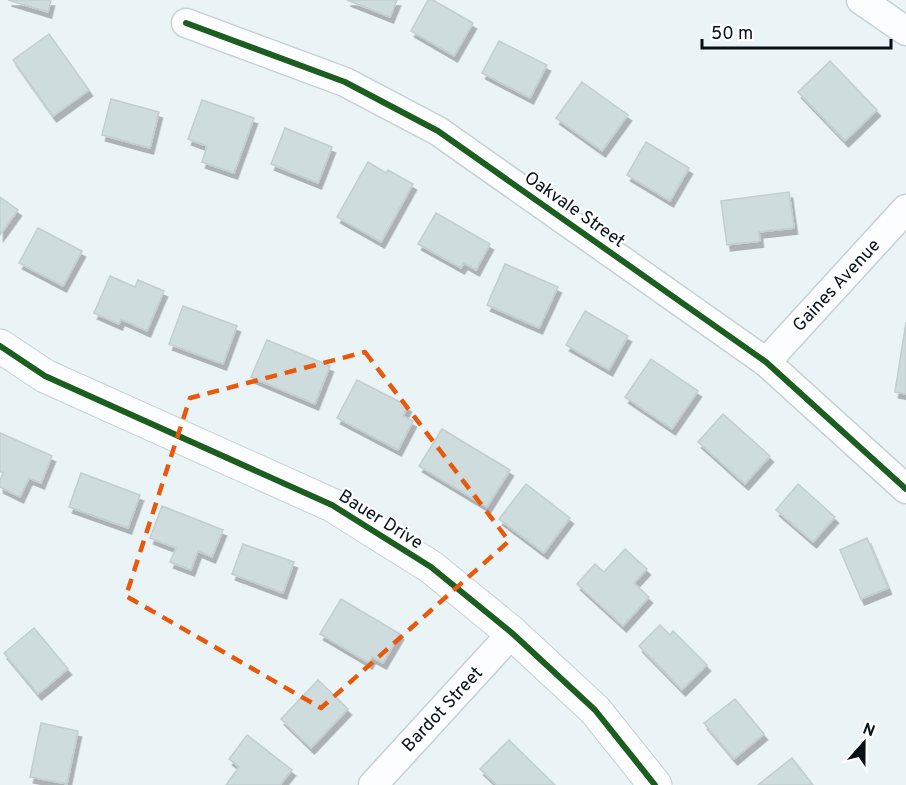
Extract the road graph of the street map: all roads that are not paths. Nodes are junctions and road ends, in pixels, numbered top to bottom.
1 (861, 0) edge
2 (186, 22) dead end
3 (906, 31) edge
4 (906, 209) edge
5 (0, 346) edge
6 (766, 362) junction
7 (906, 489) edge
8 (512, 633) junction
9 (373, 785) edge
10 (655, 785) edge

1 - 3 street
2 - 6 street, Oakvale Street
4 - 6 street, Gaines Avenue
5 - 8 street, Bauer Drive
6 - 7 street, Oakvale Street
8 - 9 street, Bardot Street
8 - 10 street, Bauer Drive

